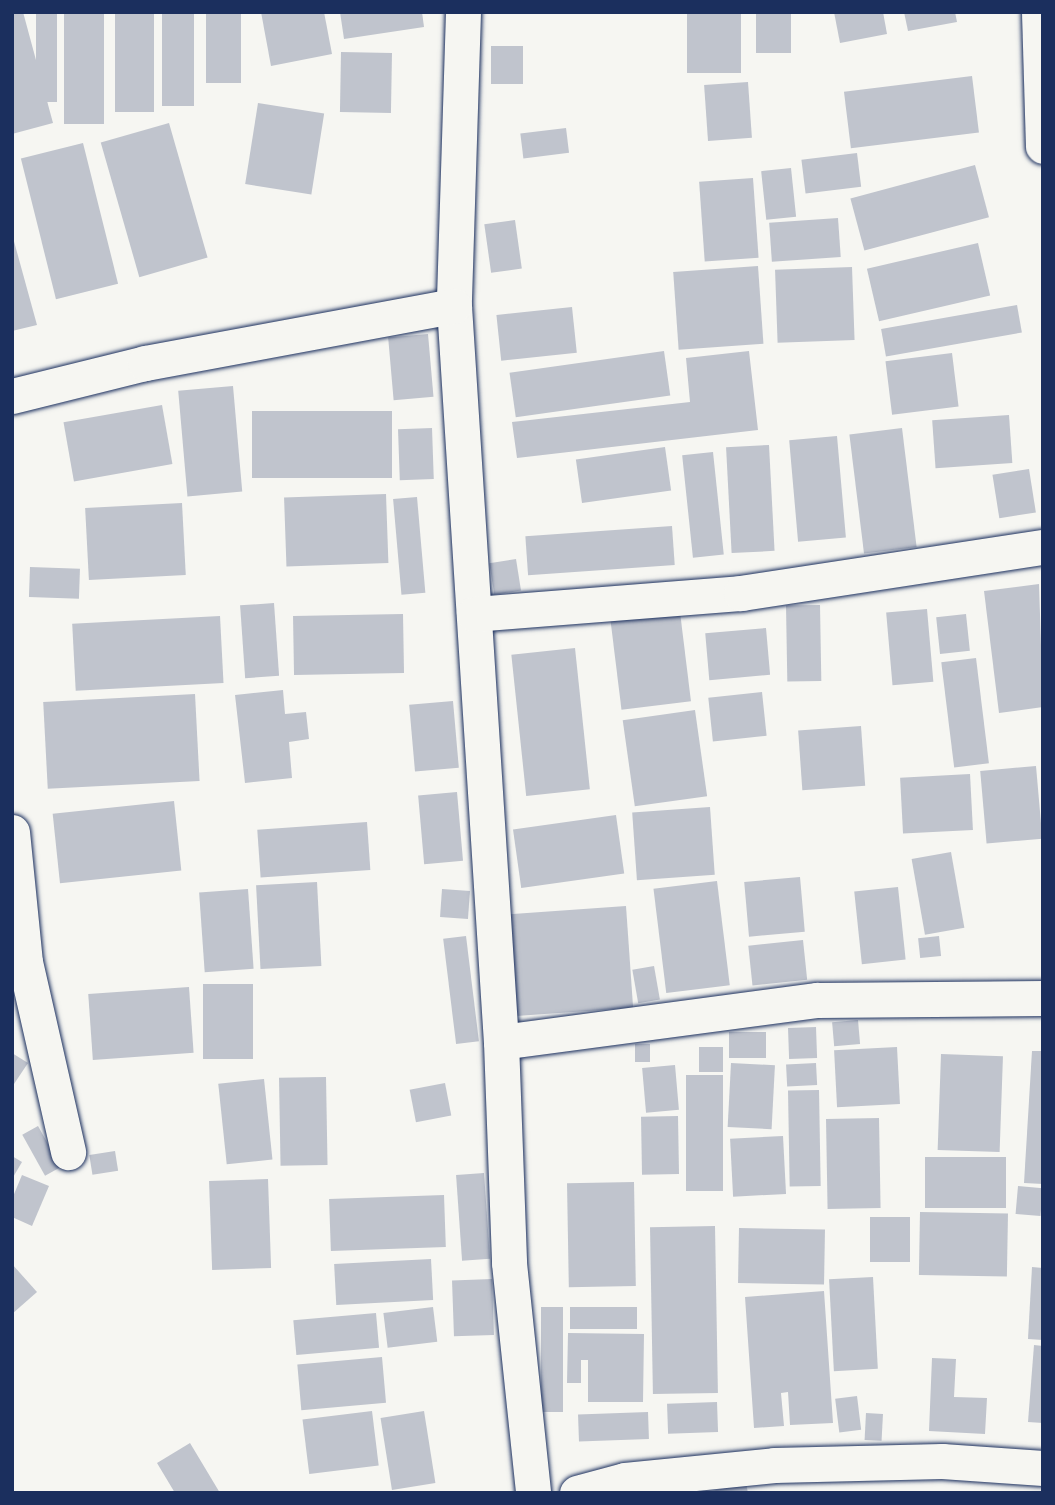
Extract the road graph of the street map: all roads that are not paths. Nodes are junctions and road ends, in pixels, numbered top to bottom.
1 (463, 12) edge
2 (1040, 12) edge
3 (1043, 145) edge
4 (454, 306) junction
5 (12, 396) edge
6 (1043, 547) edge
7 (474, 614) junction
8 (12, 832) edge
9 (1043, 998) edge
10 (501, 1042) junction
11 (68, 1152) dead end
12 (1043, 1468) edge
13 (533, 1493) edge
14 (577, 1493) edge

1 - 4 street
2 - 3 street
4 - 5 street
4 - 7 street
6 - 7 street
7 - 10 street
8 - 11 street
9 - 10 street
10 - 13 street
12 - 14 street

